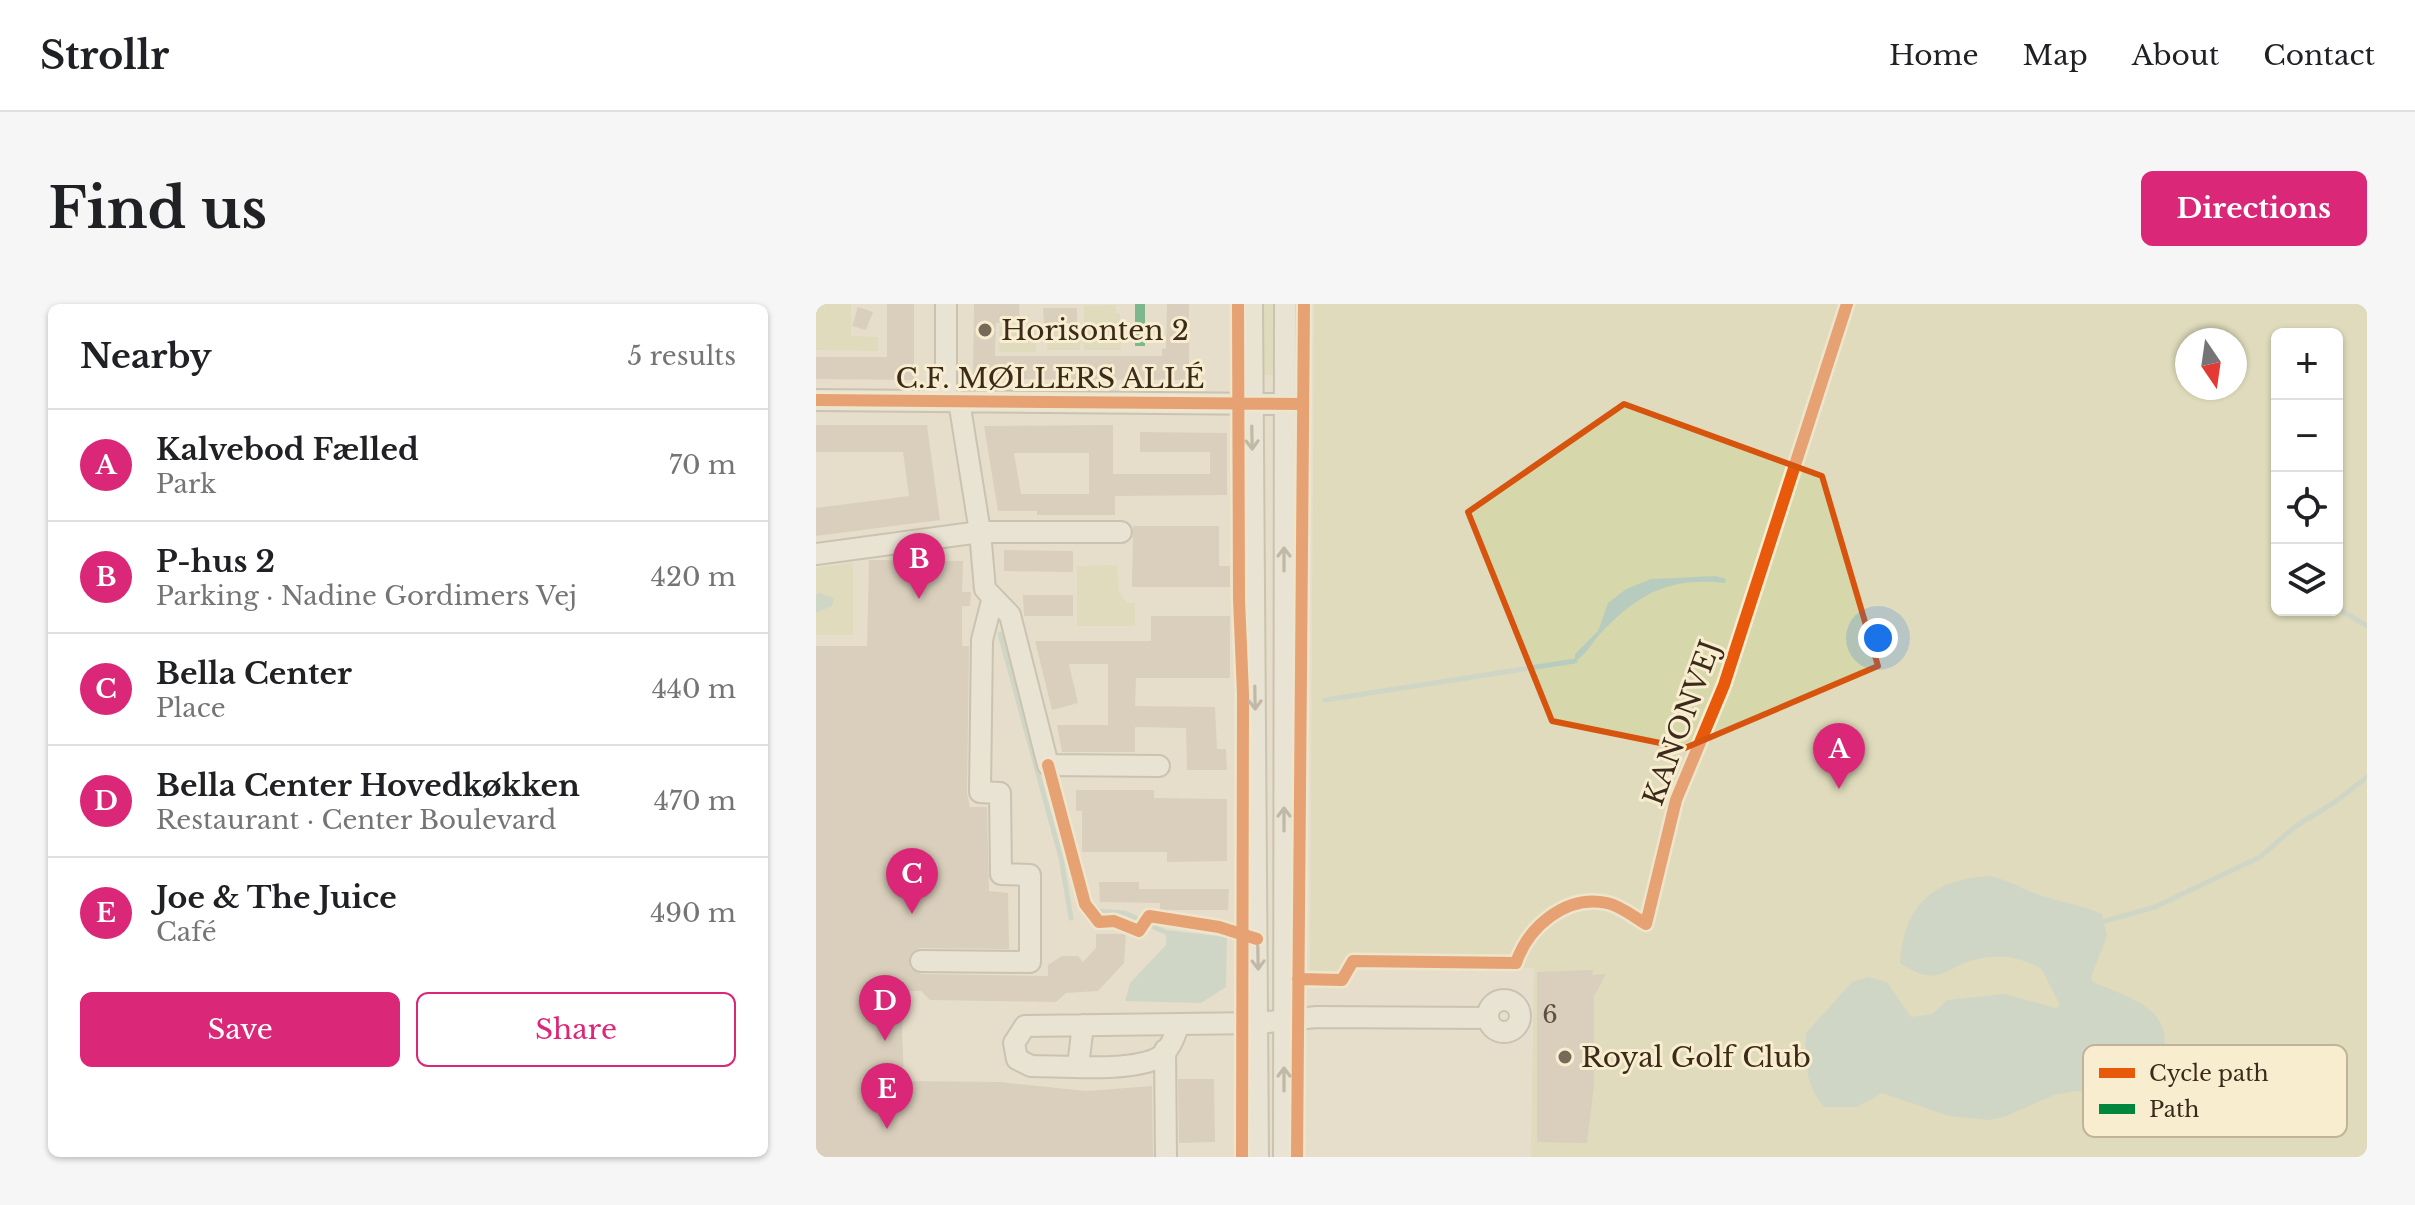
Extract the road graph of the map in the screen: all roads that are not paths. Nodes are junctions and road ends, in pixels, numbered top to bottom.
1 (946, 304) edge
2 (1252, 304) edge
3 (1285, 304) edge
4 (816, 400) edge
5 (953, 401) junction
6 (1252, 403) junction
7 (1284, 404) junction
8 (980, 532) junction
9 (1121, 532) dead end
10 (816, 554) edge
11 (992, 601) junction
12 (1159, 766) dead end
13 (921, 961) dead end
14 (1488, 1018) dead end
15 (1284, 1021) junction
16 (1258, 1023) junction
17 (1179, 1024) junction
18 (1083, 1025) junction
19 (1165, 1050) junction
20 (1078, 1066) junction
21 (1166, 1157) edge
22 (1258, 1157) edge
23 (1284, 1157) edge

1 - 5 street, C.F. MØLLERS ALLÉ
2 - 6 street
3 - 7 street
4 - 5 street, C.F. MØLLERS ALLÉ
5 - 6 street, C.F. MØLLERS ALLÉ
5 - 8 street
6 - 7 street, C.F. MØLLERS ALLÉ
6 -> 16 street
15 -> 7 street
8 - 9 street
8 - 10 street
8 - 11 street
11 - 12 street
11 - 13 street
14 - 15 street
15 - 16 street
23 -> 15 street
16 - 17 street
16 - 22 street
17 - 18 street
17 - 19 street
18 - 20 street
18 - 20 street
19 - 20 street
19 - 21 street

